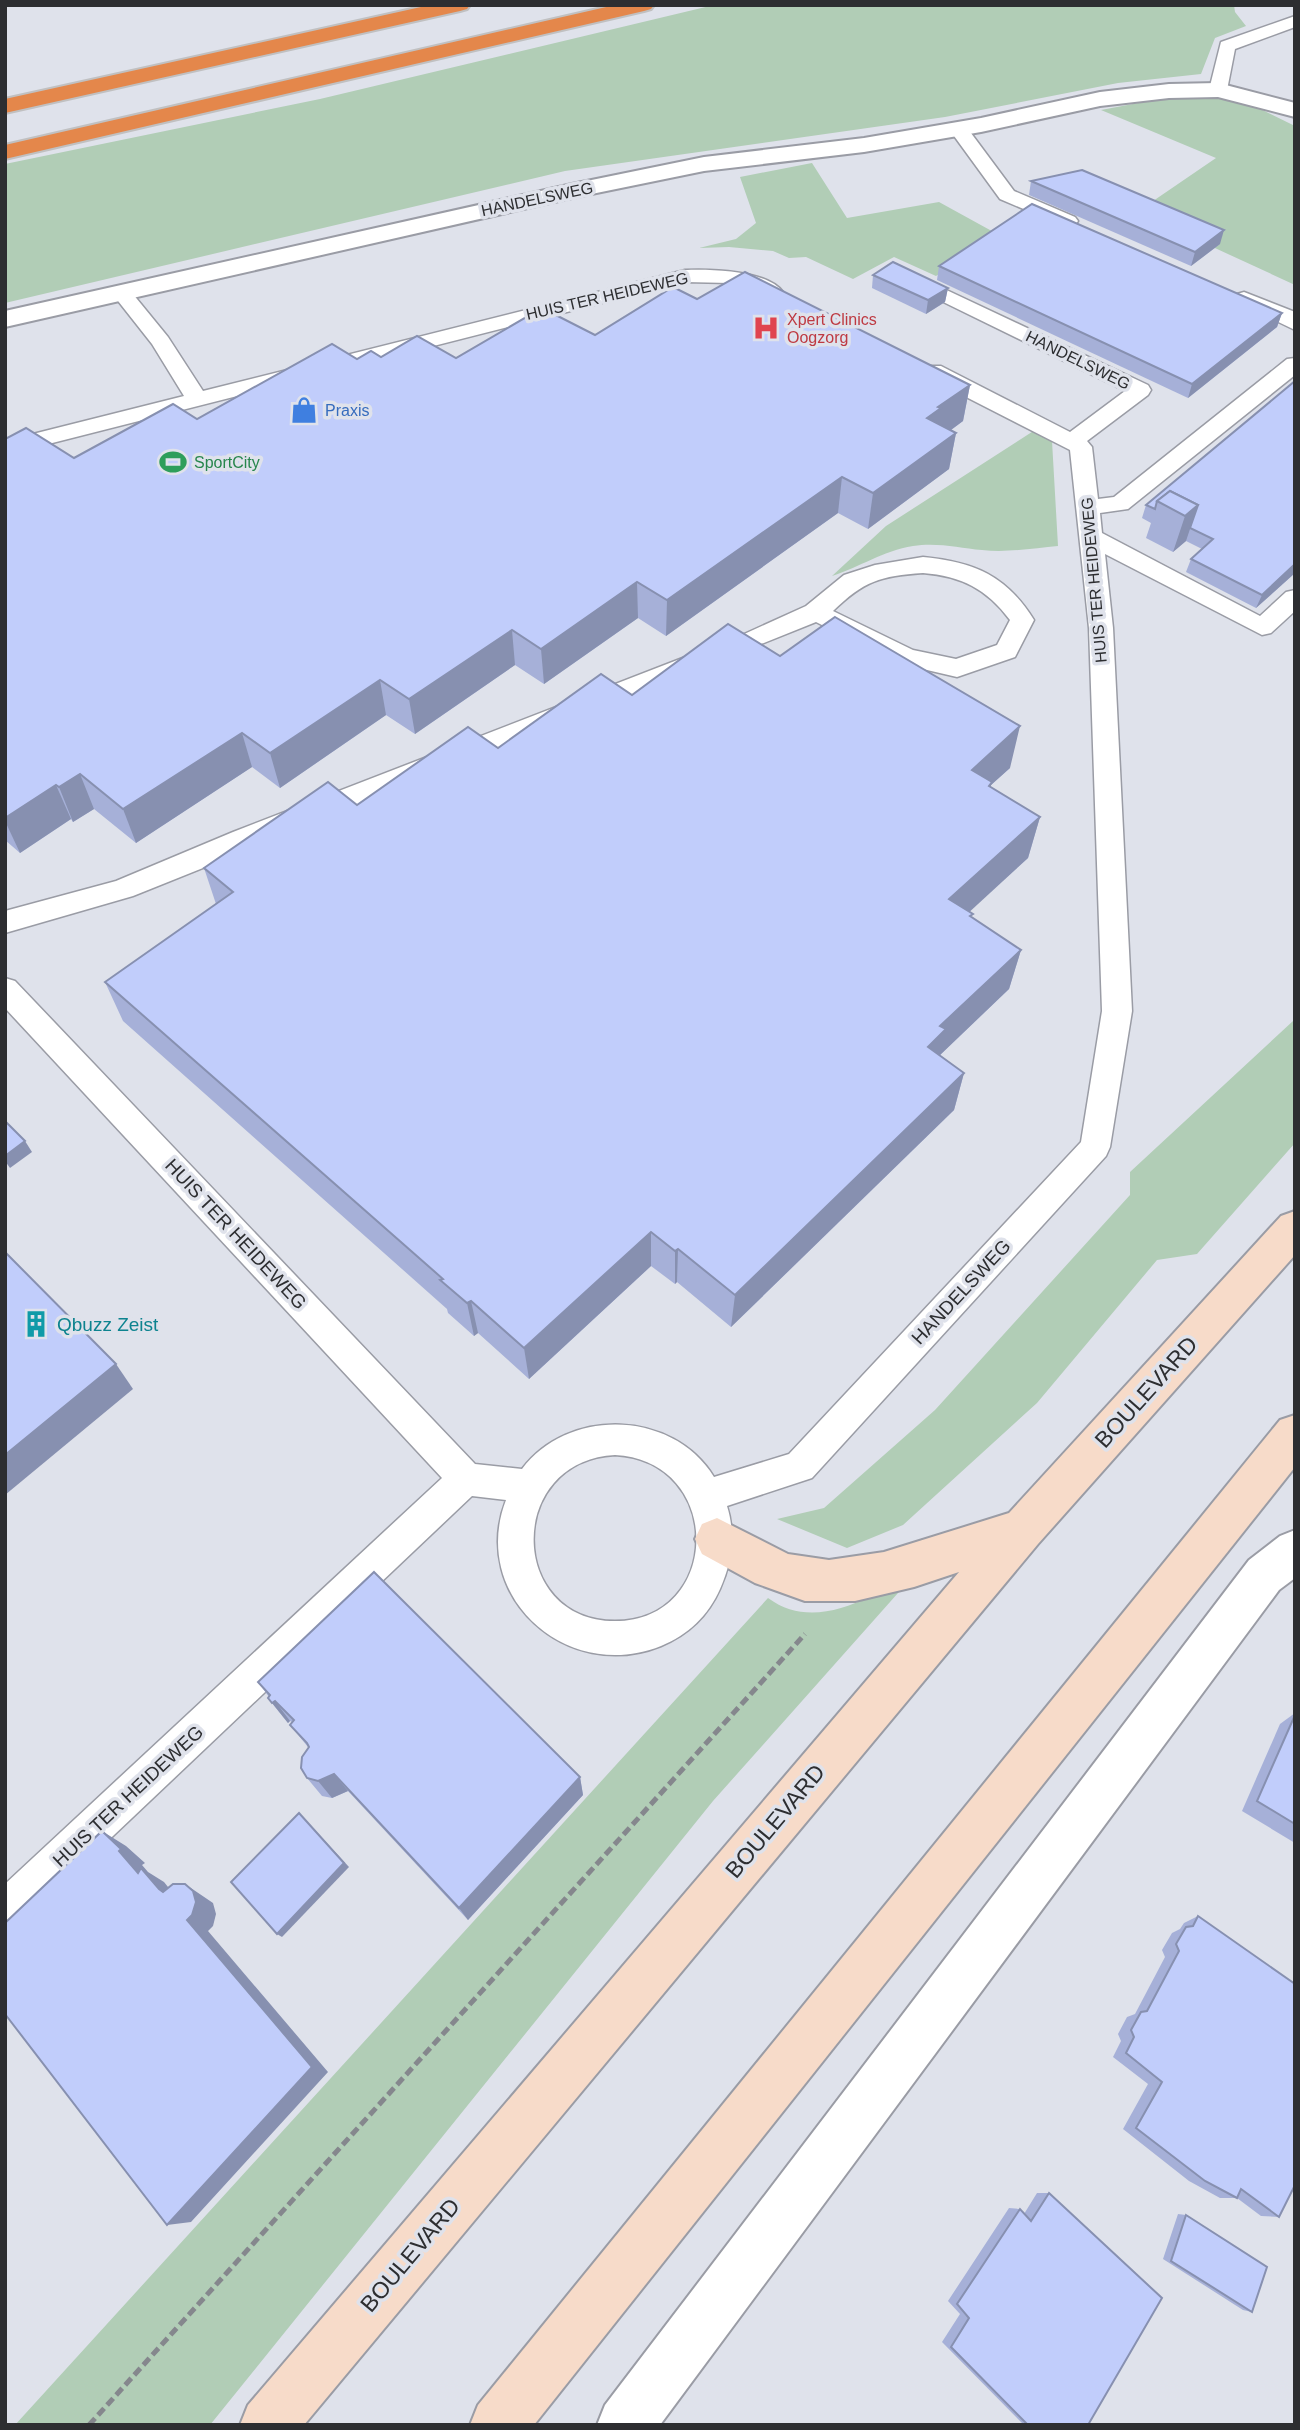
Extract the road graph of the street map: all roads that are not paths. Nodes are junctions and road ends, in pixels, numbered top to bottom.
1 (460, 5) edge
2 (644, 5) edge
3 (1295, 21) edge
4 (1219, 90) junction
5 (5, 106) edge
6 (1295, 110) edge
7 (958, 129) junction
8 (5, 152) edge
9 (1084, 228) edge
10 (1224, 289) edge
11 (121, 292) junction
12 (938, 292) edge
13 (795, 302) edge
14 (5, 319) edge
15 (1295, 324) edge
16 (913, 360) edge
17 (1295, 365) edge
18 (196, 398) junction
19 (1071, 442) junction
20 (5, 447) edge
21 (1088, 508) junction
22 (1091, 537) junction
23 (1295, 598) edge
24 (816, 612) junction
25 (5, 922) edge
26 (5, 989) edge
27 (1117, 1011) joint
28 (1295, 1228) edge
29 (1295, 1433) edge
30 (466, 1479) junction
31 (528, 1486) junction
32 (707, 1496) junction
33 (1023, 1529) junction
34 (718, 1539) junction
35 (1279, 1563) edge
36 (5, 1911) edge
37 (268, 2425) edge
38 (498, 2425) edge
39 (625, 2425) edge

1 - 5 highway
2 - 8 highway
3 - 4 lane
4 - 6 street, HANDELSWEG
4 - 7 street, HANDELSWEG
7 - 9 lane
7 - 11 street, HANDELSWEG
10 - 15 lane
11 - 14 street, HANDELSWEG
11 - 18 lane
12 - 19 lane, HANDELSWEG
13 - 18 lane, HUIS TER HEIDEWEG
16 - 19 lane
17 - 21 lane
18 - 20 lane, HUIS TER HEIDEWEG
19 - 21 lane, HUIS TER HEIDEWEG
21 - 22 lane, HUIS TER HEIDEWEG
22 - 23 lane
22 - 27 lane, HUIS TER HEIDEWEG
24 - 24 lane
24 - 25 lane
26 - 30 lane, HUIS TER HEIDEWEG
27 - 32 lane, HANDELSWEG
28 - 33 main road, BOULEVARD
29 - 38 main road
30 - 31 lane
30 - 36 lane, HUIS TER HEIDEWEG
31 - 32 lane
31 - 34 lane
32 - 34 lane
33 - 34 main road
33 - 37 main road, BOULEVARD
35 - 39 street

